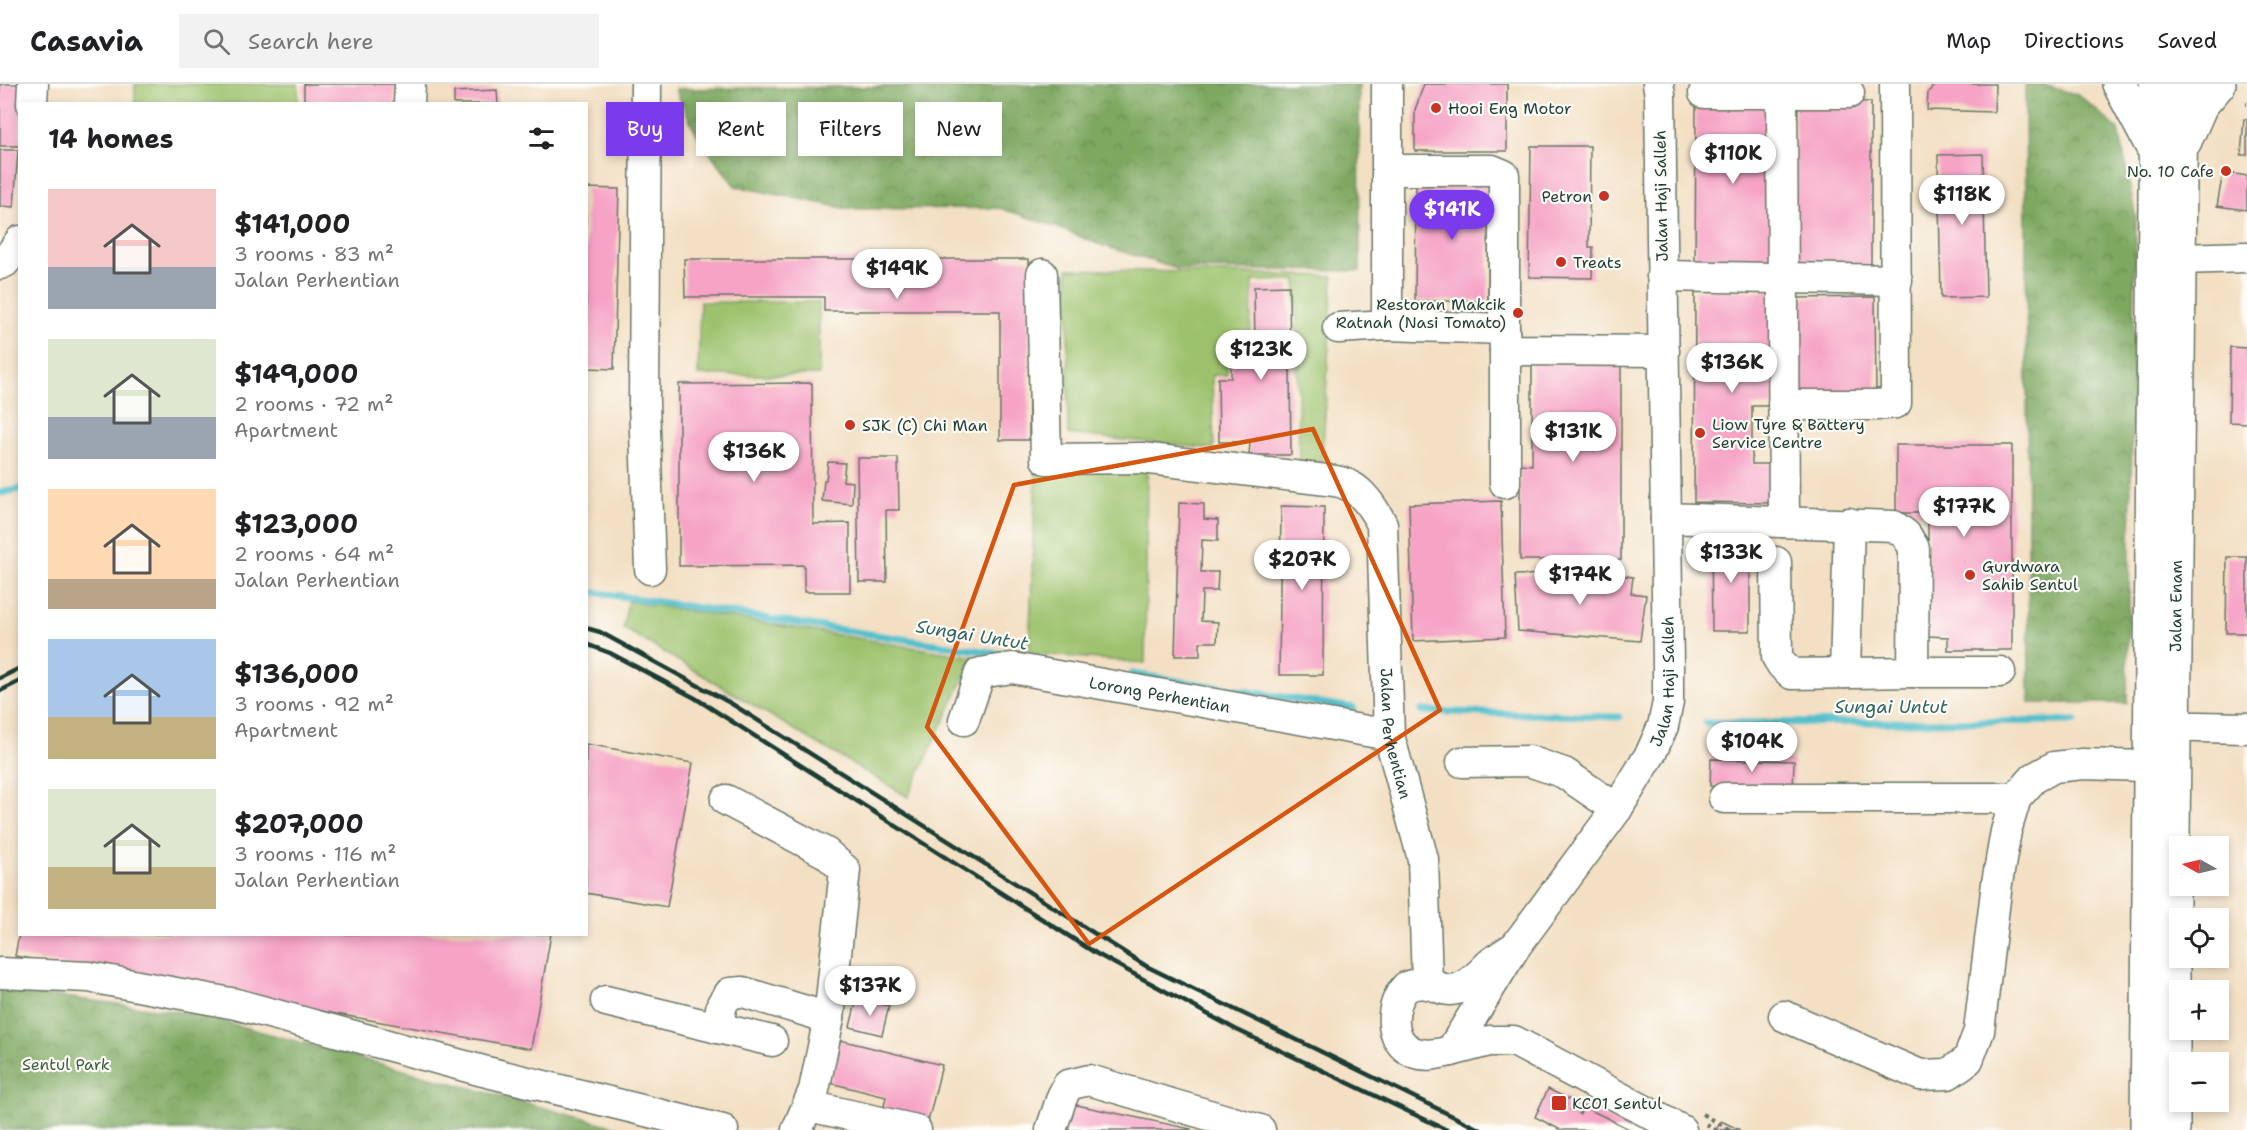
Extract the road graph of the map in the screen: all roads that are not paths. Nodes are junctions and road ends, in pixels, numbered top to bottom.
1 (33, 84) edge
2 (410, 84) edge
3 (646, 84) edge
4 (1387, 84) edge
5 (1658, 84) edge
6 (1667, 84) edge
7 (1895, 84) edge
8 (2119, 84) edge
9 (2156, 84) edge
10 (2181, 84) edge
11 (2219, 84) edge
12 (1704, 93) dead end
13 (1782, 93) junction
14 (1849, 93) dead end
15 (32, 102) edge
16 (409, 102) edge
17 (1660, 119) junction
18 (2168, 152) junction
19 (1388, 170) junction
20 (18, 244) edge
21 (2247, 257) edge
22 (2180, 259) junction
23 (0, 264) edge
24 (1042, 274) dead end
25 (1662, 276) junction
26 (1783, 278) junction
27 (1897, 280) junction
28 (1387, 325) junction
29 (1338, 328) dead end
30 (1504, 339) junction
31 (1664, 351) junction
32 (1783, 405) junction
33 (1505, 483) dead end
34 (1666, 518) junction
35 (1784, 522) junction
36 (1849, 523) junction
37 (1776, 562) dead end
38 (650, 569) dead end
39 (1913, 672) junction
40 (2000, 672) dead end
41 (1845, 673) junction
42 (964, 720) dead end
43 (2162, 726) junction
44 (2247, 728) edge
45 (1389, 735) junction
46 (1462, 762) dead end
47 (2162, 767) junction
48 (1724, 798) dead end
49 (2016, 798) junction
50 (726, 800) dead end
51 (1617, 809) junction
52 (1515, 947) junction
53 (0, 973) edge
54 (1422, 982) junction
55 (606, 1001) dead end
56 (1784, 1016) dead end
57 (829, 1018) junction
58 (717, 1028) junction
59 (772, 1041) dead end
60 (1451, 1052) junction
61 (803, 1118) edge
62 (1691, 1122) edge
63 (723, 1130) edge
64 (916, 1130) edge
65 (1051, 1130) edge
66 (1260, 1130) edge
67 (2147, 1130) edge
68 (2173, 1130) edge

1 - 15 street
2 - 16 street
3 - 38 street
4 - 19 street
5 - 17 street, Jalan Haji Salleh
6 - 17 street, Jalan Haji Salleh
7 - 27 street
8 - 18 main road
9 - 18 main road, Jalan Enam
10 - 18 main road, Jalan Enam
11 - 18 main road
12 - 13 street
13 - 14 street
13 - 26 street
17 - 25 street, Jalan Haji Salleh
18 - 22 main road, Jalan Enam
18 - 43 main road, Jalan Enam
19 - 28 street
19 - 30 street
20 - 23 street
21 - 22 street
22 - 43 main road, Jalan Enam
24 - 45 street, Jalan Perhentian
25 - 26 street
25 - 31 street, Jalan Haji Salleh
26 - 27 street
26 - 32 street
27 - 32 street
28 - 29 street
28 - 30 street
30 - 31 street
30 - 33 street
31 - 34 street, Jalan Haji Salleh
32 - 35 street
34 - 35 street
34 - 51 street, Jalan Haji Salleh
35 - 36 street
36 - 39 street
36 - 41 street
37 - 41 street
39 - 40 street
39 - 41 street
42 - 45 street, Lorong Perhentian
43 - 44 street
43 - 47 main road, Jalan Enam
45 - 54 street, Jalan Perhentian
46 - 51 street
47 - 49 street
47 - 67 main road, Jalan Enam
47 - 68 main road, Jalan Enam
48 - 49 street
49 - 56 street
50 - 57 street
51 - 52 street, Jalan Haji Salleh
52 - 54 street, Jalan Haji Salleh
52 - 60 street, Jalan Haji Salleh
53 - 63 street
54 - 60 street
55 - 58 street
57 - 58 street
57 - 61 street
58 - 59 street
60 - 62 street
61 - 64 street
65 - 66 street

